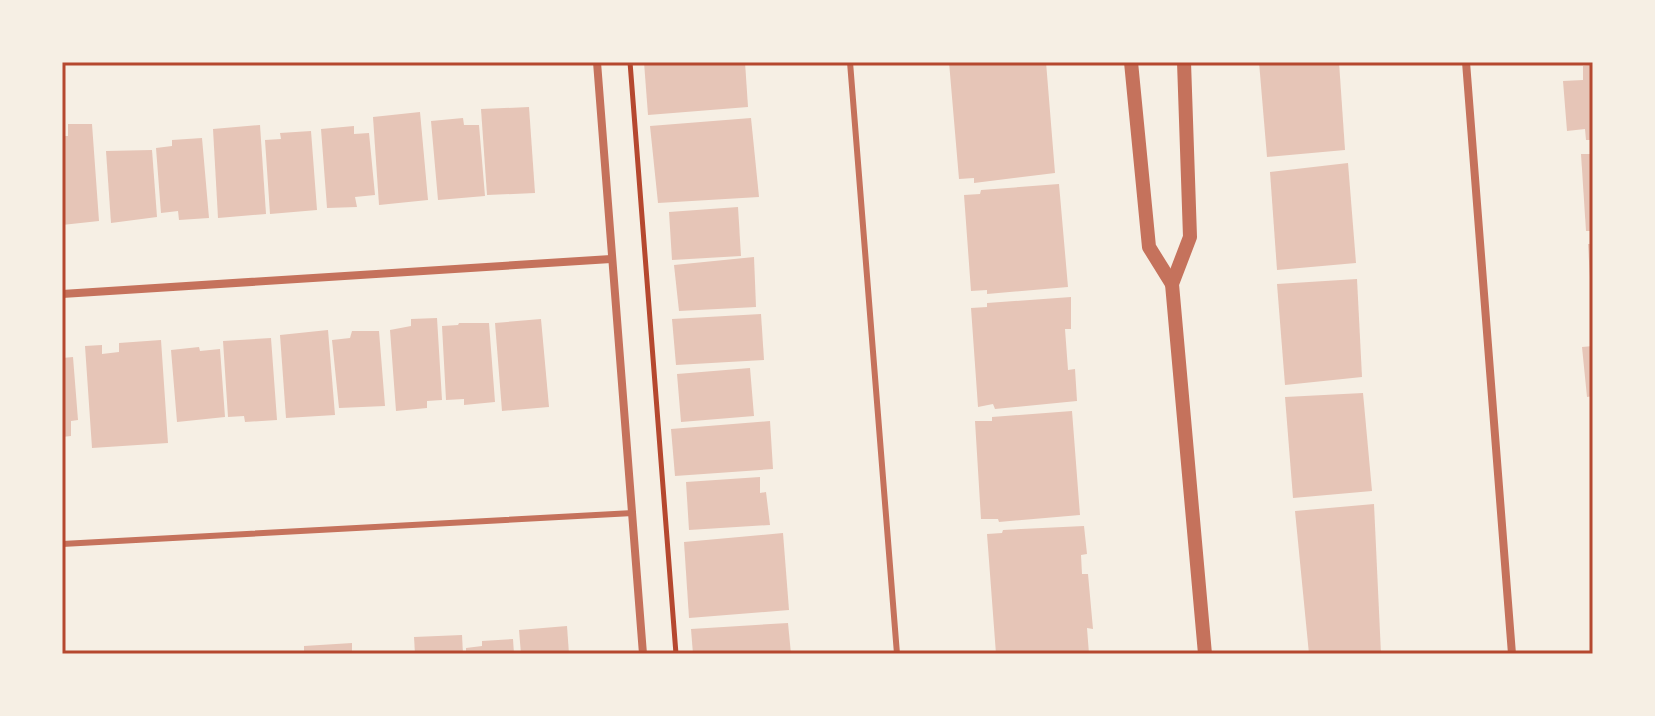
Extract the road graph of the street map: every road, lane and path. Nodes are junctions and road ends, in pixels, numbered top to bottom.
1 (597, 62) edge
2 (630, 62) edge
3 (850, 62) edge
4 (1131, 62) edge
5 (1184, 62) edge
6 (1466, 62) edge
7 (611, 259) junction
8 (1172, 284) junction
9 (62, 294) edge
10 (633, 513) junction
11 (62, 544) edge
12 (643, 654) edge
13 (676, 654) edge
14 (897, 654) edge
15 (1205, 654) edge
16 (1512, 654) edge

1 - 7 street
2 - 13 path
3 - 14 lane
4 - 8 street
5 - 8 street
6 - 16 street
7 - 9 street
7 - 10 street
8 - 15 street
10 - 11 lane
10 - 12 street

